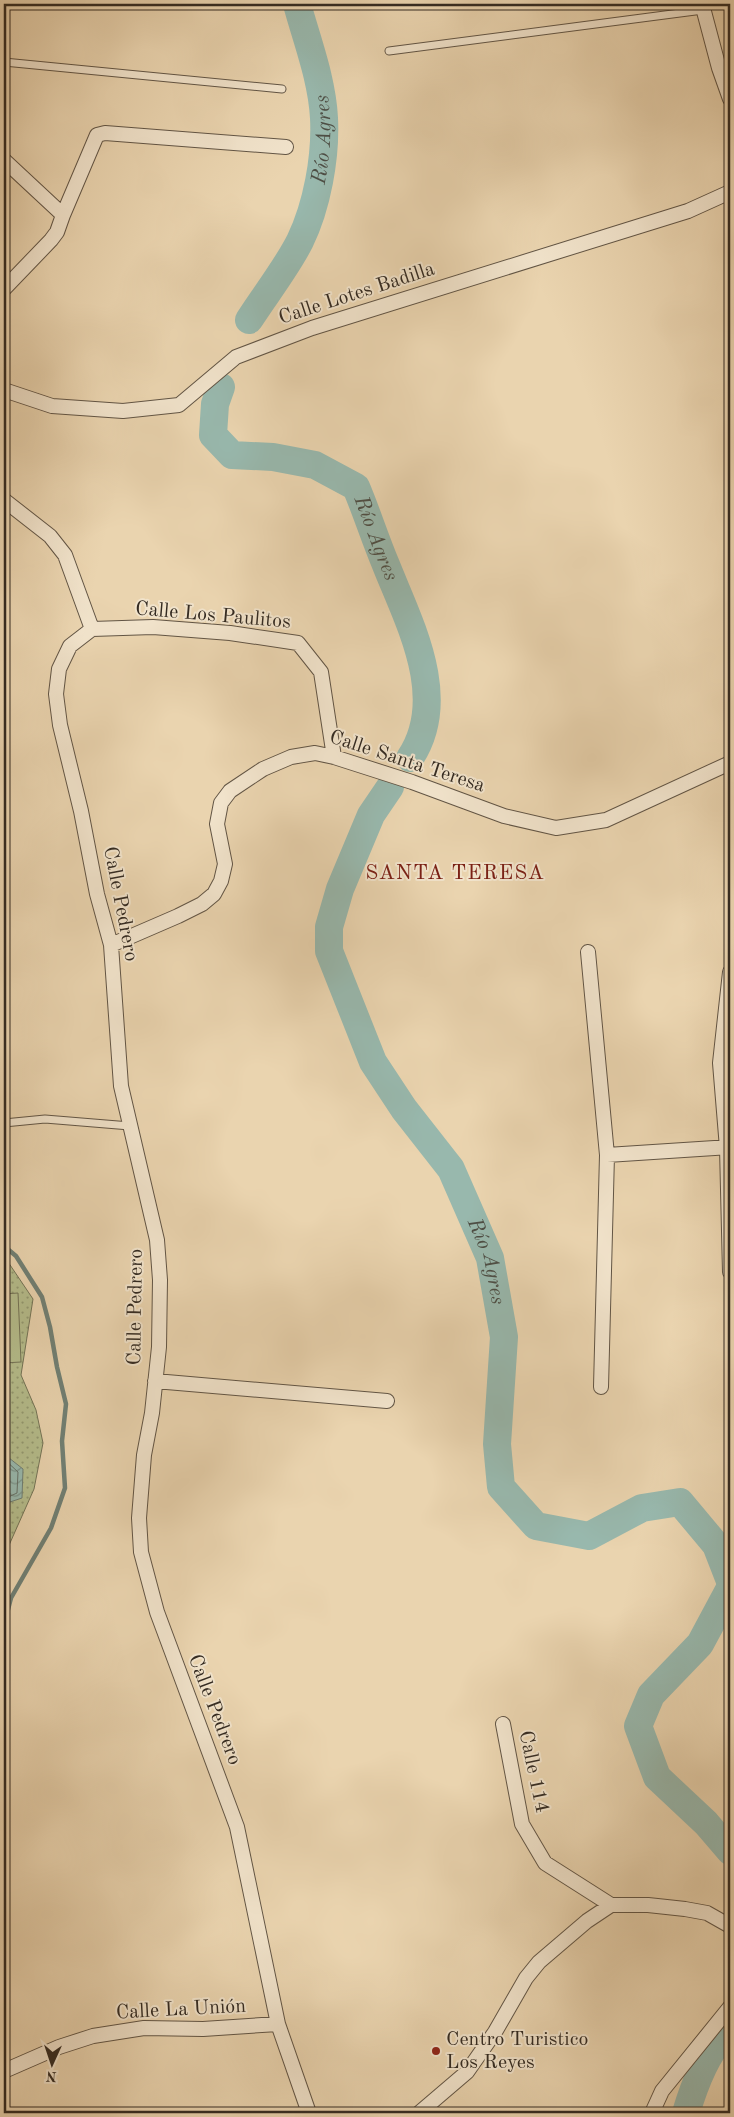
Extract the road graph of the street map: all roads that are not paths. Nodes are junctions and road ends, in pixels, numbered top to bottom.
1 (703, 7) edge
2 (389, 51) dead end
3 (4, 62) edge
4 (282, 88) dead end
5 (730, 100) edge
6 (286, 147) dead end
7 (4, 160) edge
8 (730, 192) edge
9 (63, 215) junction
10 (4, 289) edge
11 (4, 390) edge
12 (4, 500) edge
13 (92, 629) junction
14 (334, 758) junction
15 (730, 763) edge
16 (111, 945) junction
17 (588, 952) dead end
18 (730, 972) edge
19 (4, 1123) edge
20 (131, 1126) junction
21 (728, 1147) edge
22 (607, 1155) junction
23 (730, 1272) edge
24 (155, 1381) junction
25 (601, 1387) dead end
26 (387, 1402) dead end
27 (503, 1724) dead end
28 (611, 1906) junction
29 (730, 1926) edge
30 (730, 2007) edge
31 (278, 2024) junction
32 (4, 2071) edge
33 (309, 2113) edge
34 (419, 2113) edge
35 (652, 2113) edge

1 - 2 lane
1 - 5 street
3 - 4 lane
6 - 9 street
7 - 9 street
8 - 11 street, Calle Lotes Badilla
9 - 10 street
12 - 13 street
13 - 14 street, Calle Los Paulitos
13 - 16 street, Calle Pedrero
14 - 15 street, Calle Santa Teresa
14 - 16 street, Calle Santa Teresa
16 - 20 street, Calle Pedrero
17 - 22 street
18 - 21 street
19 - 20 lane
20 - 24 street, Calle Pedrero
21 - 22 street
21 - 23 street
22 - 25 street
24 - 26 street
24 - 31 street, Calle Pedrero
27 - 28 street, Calle 114
28 - 29 street
28 - 34 street
30 - 35 street
31 - 32 street, Calle La Unión
31 - 33 street, Calle Pedrero

